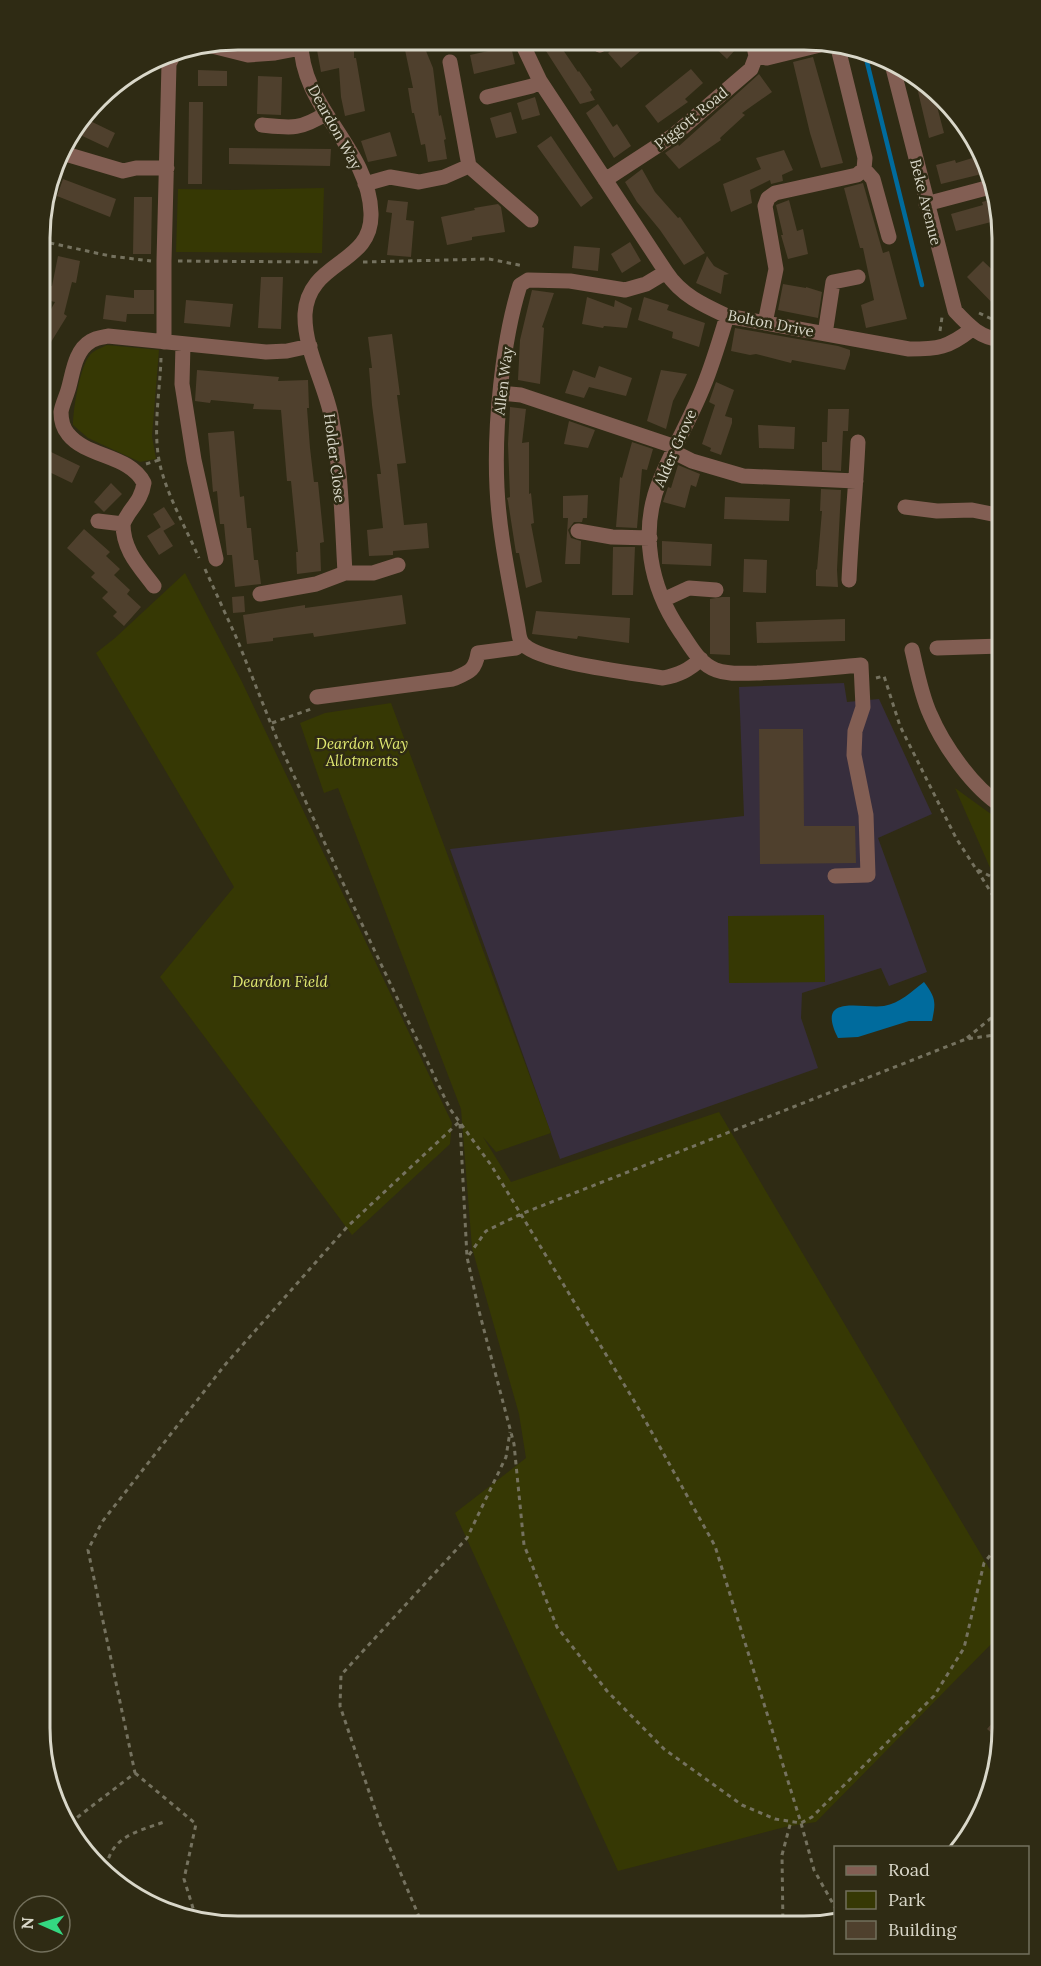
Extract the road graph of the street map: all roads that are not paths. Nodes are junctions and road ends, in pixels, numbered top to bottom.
1 (229, 50) edge
2 (284, 50) edge
3 (302, 50) edge
4 (525, 50) edge
5 (754, 50) edge
6 (755, 50) edge
7 (800, 50) edge
8 (839, 53) edge
9 (170, 62) edge
10 (450, 62) dead end
11 (894, 74) edge
12 (540, 81) junction
13 (487, 97) dead end
14 (325, 114) junction
15 (262, 125) dead end
16 (69, 155) dead end
17 (470, 166) junction
18 (167, 168) junction
19 (864, 169) junction
20 (605, 180) junction
21 (365, 184) junction
22 (985, 188) edge
23 (926, 204) junction
24 (531, 220) dead end
25 (889, 237) dead end
26 (666, 272) junction
27 (858, 277) dead end
28 (727, 316) junction
29 (765, 323) junction
30 (972, 329) junction
31 (825, 334) junction
32 (992, 339) edge
33 (164, 342) junction
34 (183, 344) junction
35 (310, 346) junction
36 (500, 393) junction
37 (858, 442) dead end
38 (675, 449) junction
39 (856, 481) junction
40 (905, 507) dead end
41 (992, 514) edge
42 (98, 521) dead end
43 (123, 524) junction
44 (578, 531) dead end
45 (650, 538) junction
46 (216, 559) dead end
47 (398, 565) dead end
48 (345, 573) junction
49 (849, 580) dead end
50 (154, 585) dead end
51 (716, 590) dead end
52 (260, 594) dead end
53 (663, 600) junction
54 (520, 636) junction
55 (992, 646) edge
56 (937, 648) dead end
57 (912, 650) dead end
58 (701, 659) junction
59 (316, 702) road end
60 (992, 800) edge
61 (835, 876) dead end

1 - 2 street
3 - 14 street, Deardon Way
4 - 12 street, Bolton Drive
5 - 20 street, Piggott Road
6 - 7 street
8 - 19 street
9 - 18 street
10 - 17 street
11 - 23 street, Beke Avenue
12 - 13 street
12 - 20 street, Bolton Drive
14 - 15 street
14 - 21 street, Deardon Way
16 - 18 street
17 - 21 street
17 - 24 street
18 - 33 street
19 - 25 street
19 - 29 street
20 - 26 street, Bolton Drive
21 - 35 street, Deardon Way
22 - 23 street
23 - 30 street, Beke Avenue
26 - 28 street, Bolton Drive
26 - 36 street, Allen Way
27 - 31 street
28 - 29 street, Bolton Drive
28 - 38 street, Alder Grove
29 - 31 street, Bolton Drive
30 - 31 street, Bolton Drive
30 - 32 street
33 - 34 street
33 - 43 street
34 - 35 street
34 - 46 street
35 - 48 street, Holder Close
36 - 38 street
36 - 54 street, Allen Way
37 - 39 street
38 - 39 street
38 - 45 street, Alder Grove
39 - 49 street
40 - 41 street
42 - 43 street
43 - 50 street
44 - 45 street
45 - 53 street, Alder Grove
47 - 48 street
48 - 52 street
51 - 53 street
53 - 58 street, Alder Grove
54 - 58 street
54 - 59 street
55 - 56 street
57 - 60 street
58 - 61 street, Alder Grove

